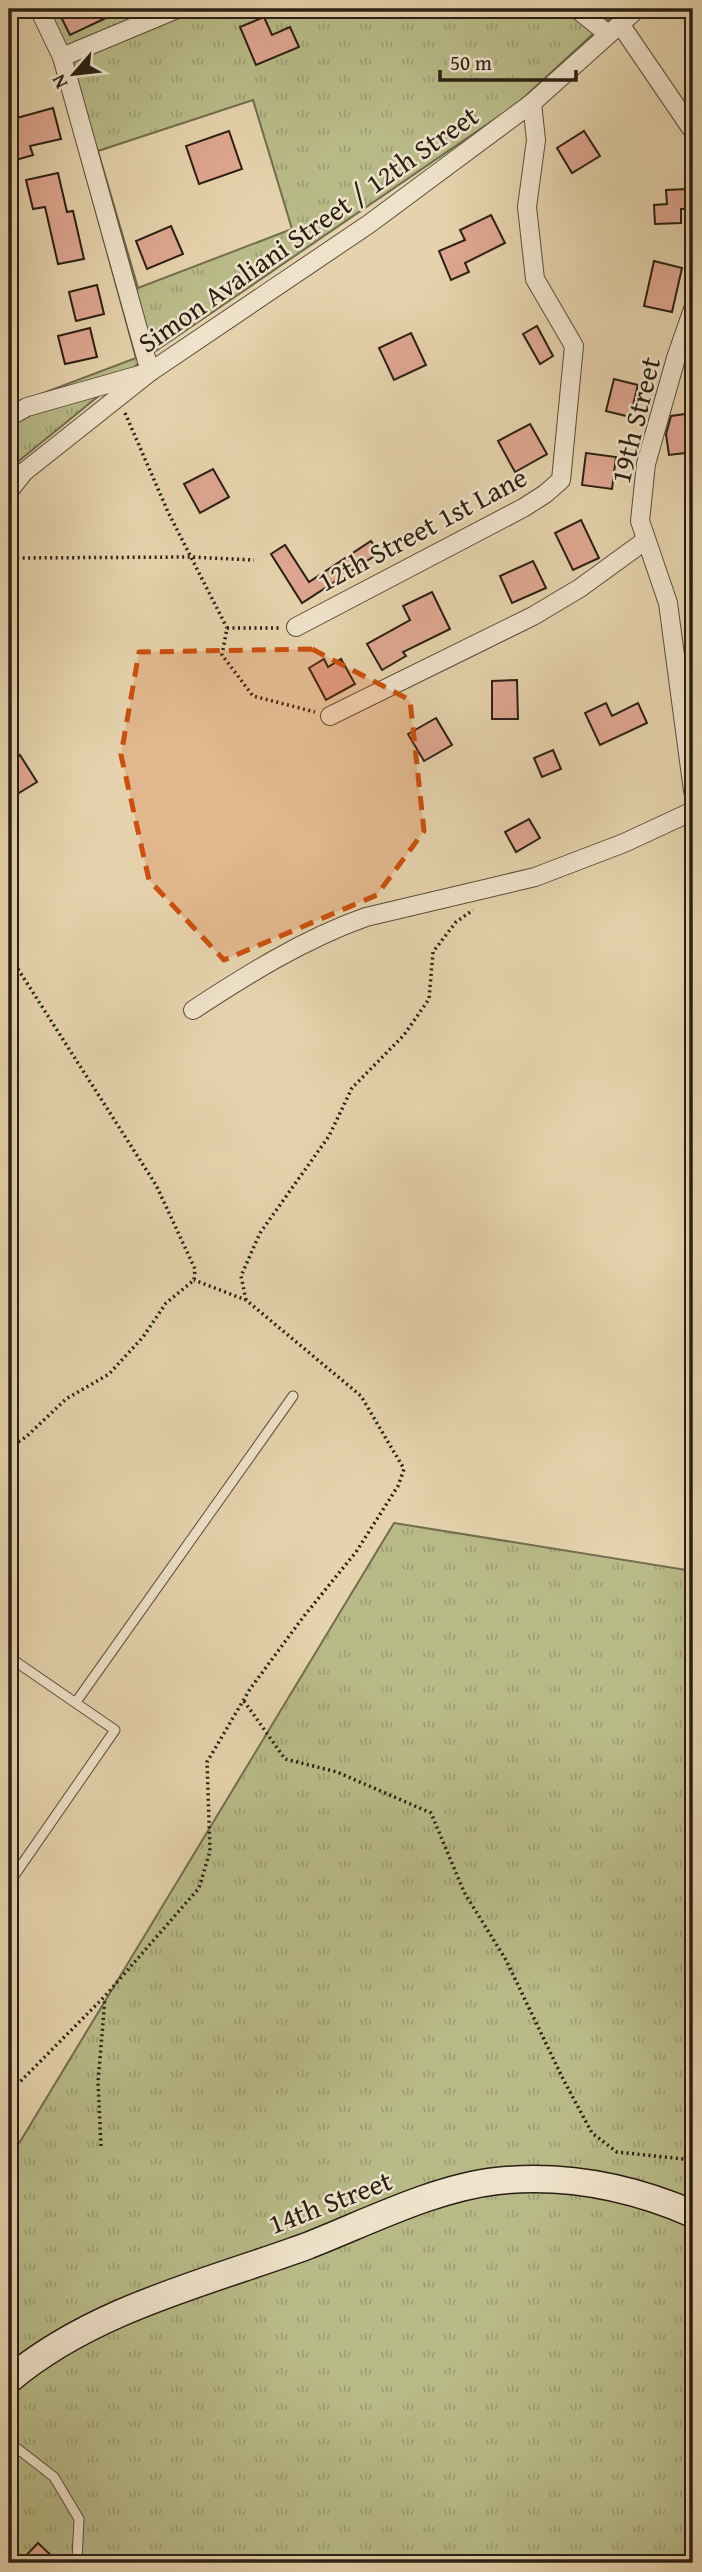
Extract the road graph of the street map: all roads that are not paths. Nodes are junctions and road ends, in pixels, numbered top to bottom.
1 (39, 9) edge
2 (177, 9) edge
3 (577, 9) edge
4 (637, 9) edge
5 (614, 29) junction
6 (62, 57) junction
7 (532, 103) junction
8 (693, 131) edge
9 (693, 309) edge
10 (150, 372) junction
11 (9, 417) edge
12 (9, 491) edge
13 (646, 540) junction
14 (296, 626) road end
15 (330, 716) road end
16 (693, 791) edge
17 (693, 811) edge
18 (193, 1010) dead end
19 (293, 1396) dead end
20 (9, 1657) edge
21 (76, 1702) junction
22 (9, 1884) edge
23 (693, 2214) edge
24 (9, 2380) edge
25 (9, 2442) edge
26 (77, 2561) dead end

1 - 6 street
2 - 6 street
3 - 5 street
4 - 5 street, Simon Avaliani Street / 12th Street
5 - 7 street, Simon Avaliani Street / 12th Street
5 - 8 street
6 - 10 street
7 - 10 street, Simon Avaliani Street / 12th Street
7 - 14 street, 12th Street 1st Lane
9 - 13 street, 19th Street
10 - 11 street
10 - 12 street, Simon Avaliani Street / 12th Street
13 - 15 street
13 - 16 street, 19th Street
17 - 18 street
19 - 21 lane
20 - 21 lane
21 - 22 lane
23 - 24 street, 14th Street
25 - 26 lane

